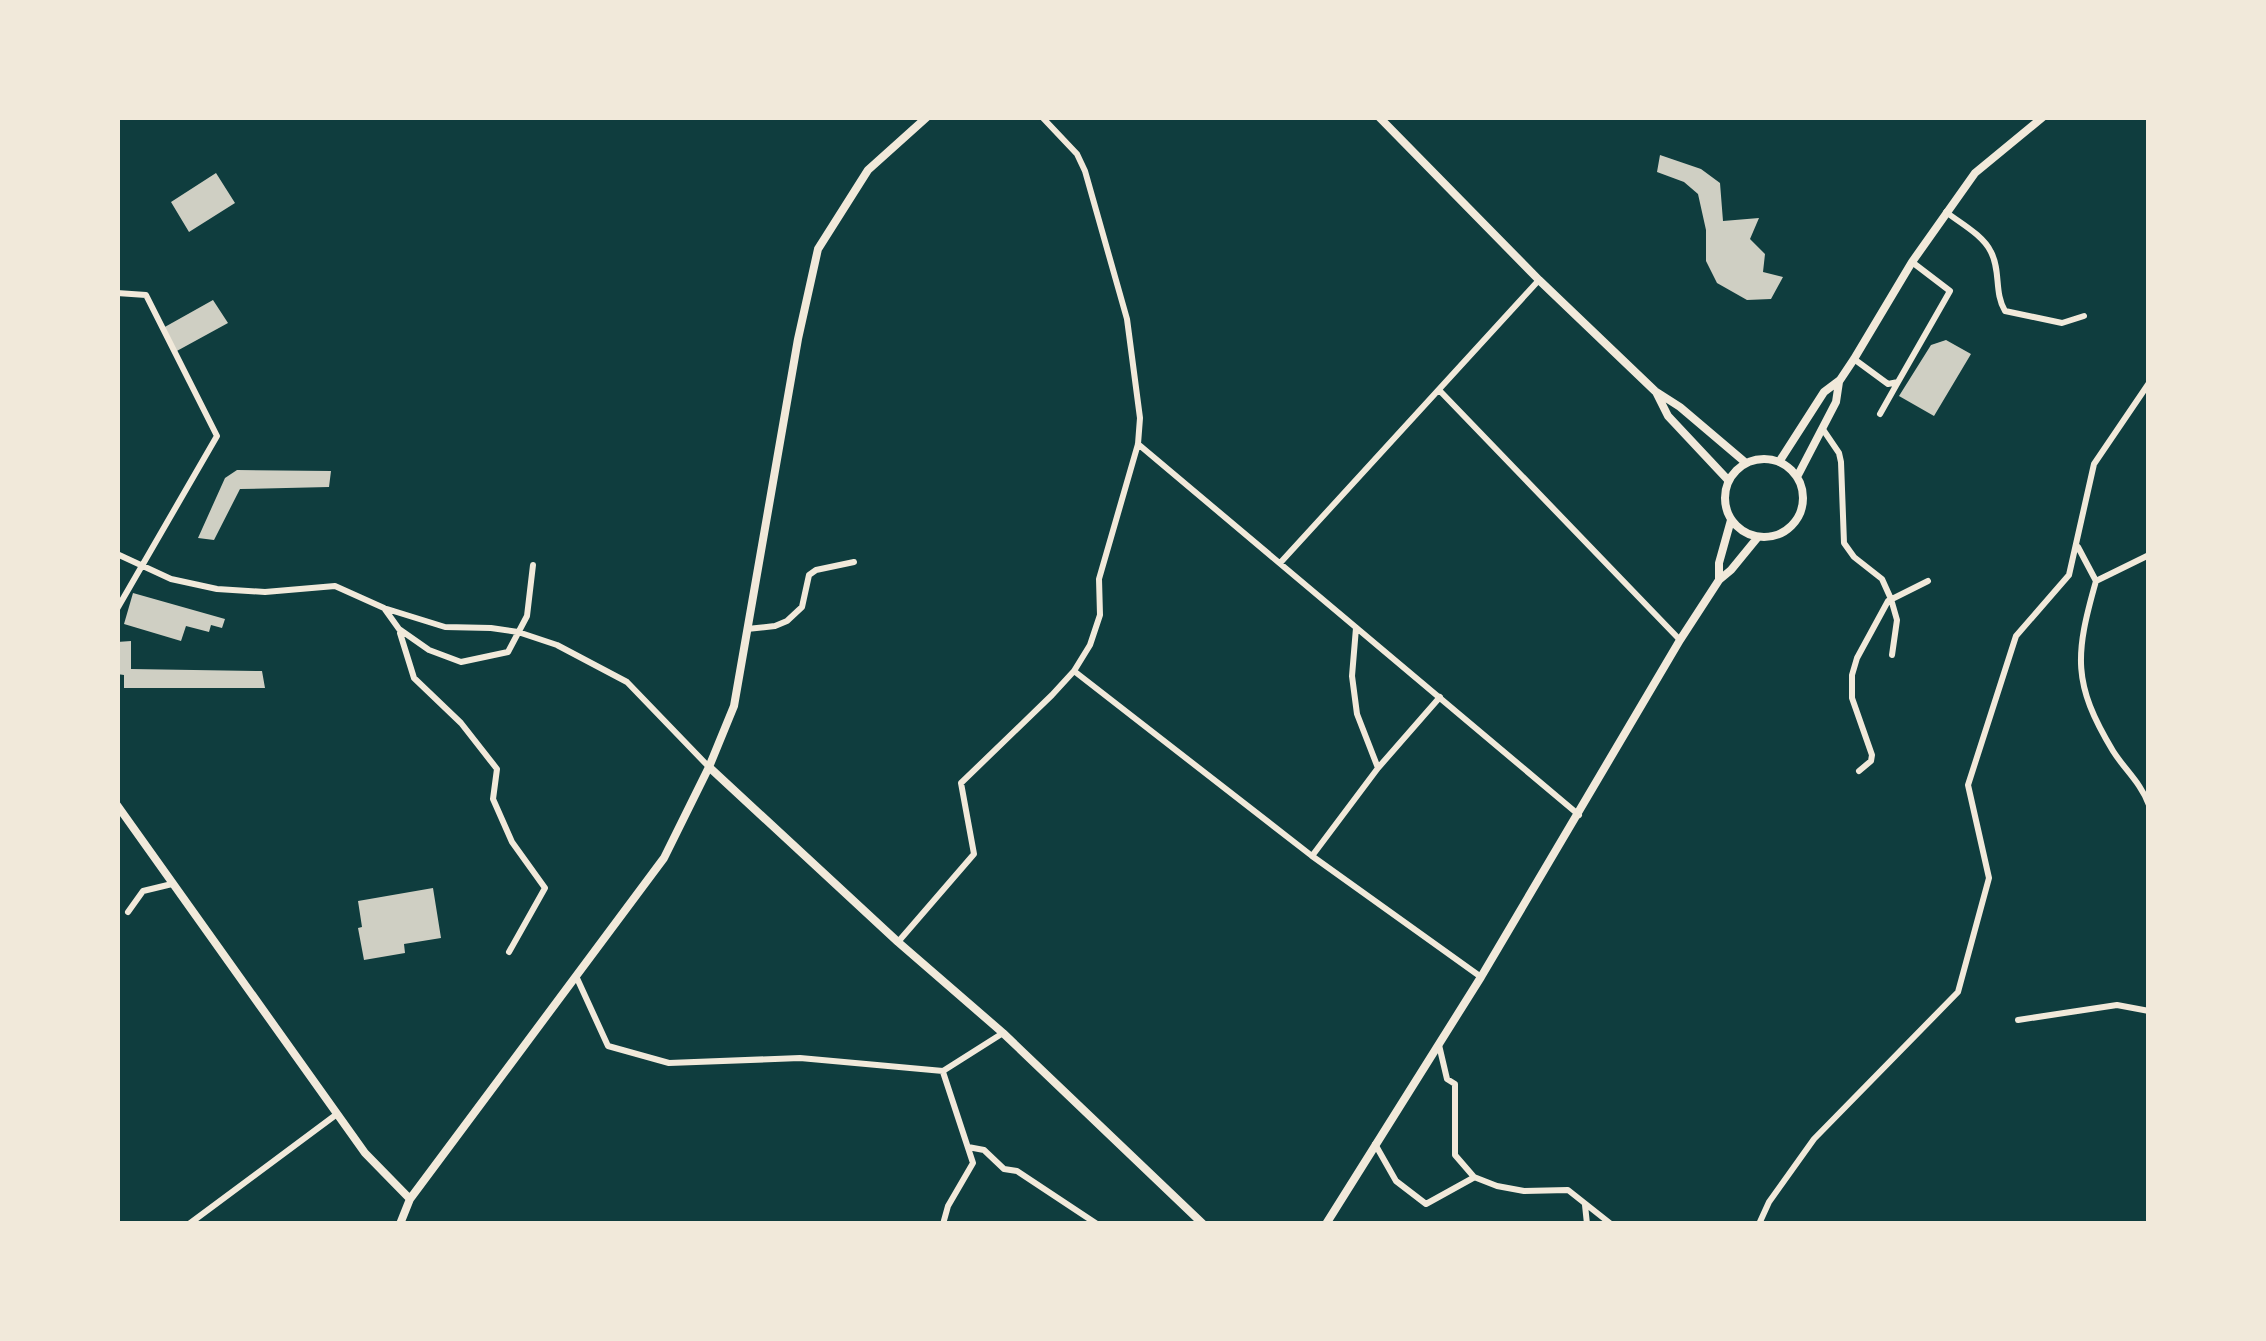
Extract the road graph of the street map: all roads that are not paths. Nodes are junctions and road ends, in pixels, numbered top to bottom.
1 (927, 117) edge
2 (1042, 117) edge
3 (1379, 117) edge
4 (2043, 117) edge
5 (1946, 212) junction
6 (1912, 262) junction
7 (1539, 280) junction
8 (117, 293) edge
9 (2084, 316) dead end
10 (1854, 359) junction
11 (1840, 380) junction
12 (1898, 382) junction
13 (2149, 383) edge
14 (1440, 391) junction
15 (1655, 391) junction
16 (1880, 414) dead end
17 (1822, 428) junction
18 (1138, 444) junction
19 (1779, 462) junction
20 (1746, 463) junction
21 (1797, 477) junction
22 (1728, 480) junction
23 (1731, 520) junction
24 (1758, 537) junction
25 (2077, 543) junction
26 (117, 554) edge
27 (2149, 555) edge
28 (854, 562) dead end
29 (1281, 562) junction
30 (142, 565) junction
31 (533, 565) dead end
32 (1719, 580) junction
33 (1928, 581) dead end
34 (2096, 581) junction
35 (1891, 599) junction
36 (384, 608) junction
37 (117, 609) edge
38 (747, 628) junction
39 (1357, 628) junction
40 (399, 629) junction
41 (518, 632) junction
42 (1680, 640) junction
43 (1892, 656) dead end
44 (1074, 671) junction
45 (1441, 697) junction
46 (709, 766) junction
47 (1378, 768) junction
48 (1859, 771) dead end
49 (117, 805) edge
50 (2149, 805) edge
51 (1579, 815) junction
52 (1312, 856) junction
53 (172, 884) junction
54 (128, 912) dead end
55 (898, 942) junction
56 (509, 952) dead end
57 (576, 976) junction
58 (1481, 977) junction
59 (2149, 1012) edge
60 (2018, 1020) dead end
61 (1003, 1033) junction
62 (1439, 1045) junction
63 (943, 1071) junction
64 (337, 1114) junction
65 (1375, 1144) junction
66 (968, 1147) junction
67 (1474, 1177) junction
68 (410, 1199) junction
69 (1585, 1205) junction
70 (189, 1224) edge
71 (400, 1224) edge
72 (943, 1224) edge
73 (1097, 1224) edge
74 (1203, 1224) edge
75 (1326, 1224) edge
76 (1587, 1224) edge
77 (1611, 1224) edge
78 (1759, 1224) edge

1 - 38 street
2 - 18 street
3 - 7 street
4 - 5 street
5 - 6 street
5 - 9 street
6 - 10 street
6 - 12 street
7 - 14 street
7 - 15 street
8 - 30 street
10 - 11 street
10 - 12 street
11 - 17 street
11 - 19 street
12 - 16 street
13 - 25 street
14 - 29 street
14 - 42 street
15 - 20 street
15 - 22 street
17 - 21 street
17 - 35 street
18 - 29 street
18 - 44 street
19 - 20 street
19 - 21 street
20 - 22 street
21 - 24 street
22 - 23 street
23 - 24 street
23 - 32 street
24 - 32 street
25 - 34 street
25 - 78 street
26 - 30 street
27 - 34 street
28 - 38 street
29 - 39 street
30 - 36 street
30 - 37 street
31 - 41 street
32 - 42 street
33 - 35 street
34 - 50 street
35 - 43 street
35 - 48 street
36 - 40 street
36 - 41 street
38 - 46 street
39 - 45 street
39 - 47 street
40 - 41 street
40 - 56 street
41 - 46 street
42 - 51 street
44 - 52 street
44 - 55 street
45 - 47 street
45 - 51 street
46 - 55 street
46 - 57 street
47 - 52 street
49 - 53 street
51 - 58 street
52 - 58 street
53 - 54 street
53 - 64 street
55 - 61 street
57 - 63 street
57 - 68 street
58 - 62 street
59 - 60 street
61 - 63 street
61 - 74 street
62 - 65 street
62 - 67 street
63 - 66 street
64 - 68 street
64 - 70 street
65 - 67 street
65 - 75 street
66 - 72 street
66 - 73 street
67 - 69 street
68 - 71 street
69 - 76 street
69 - 77 street

